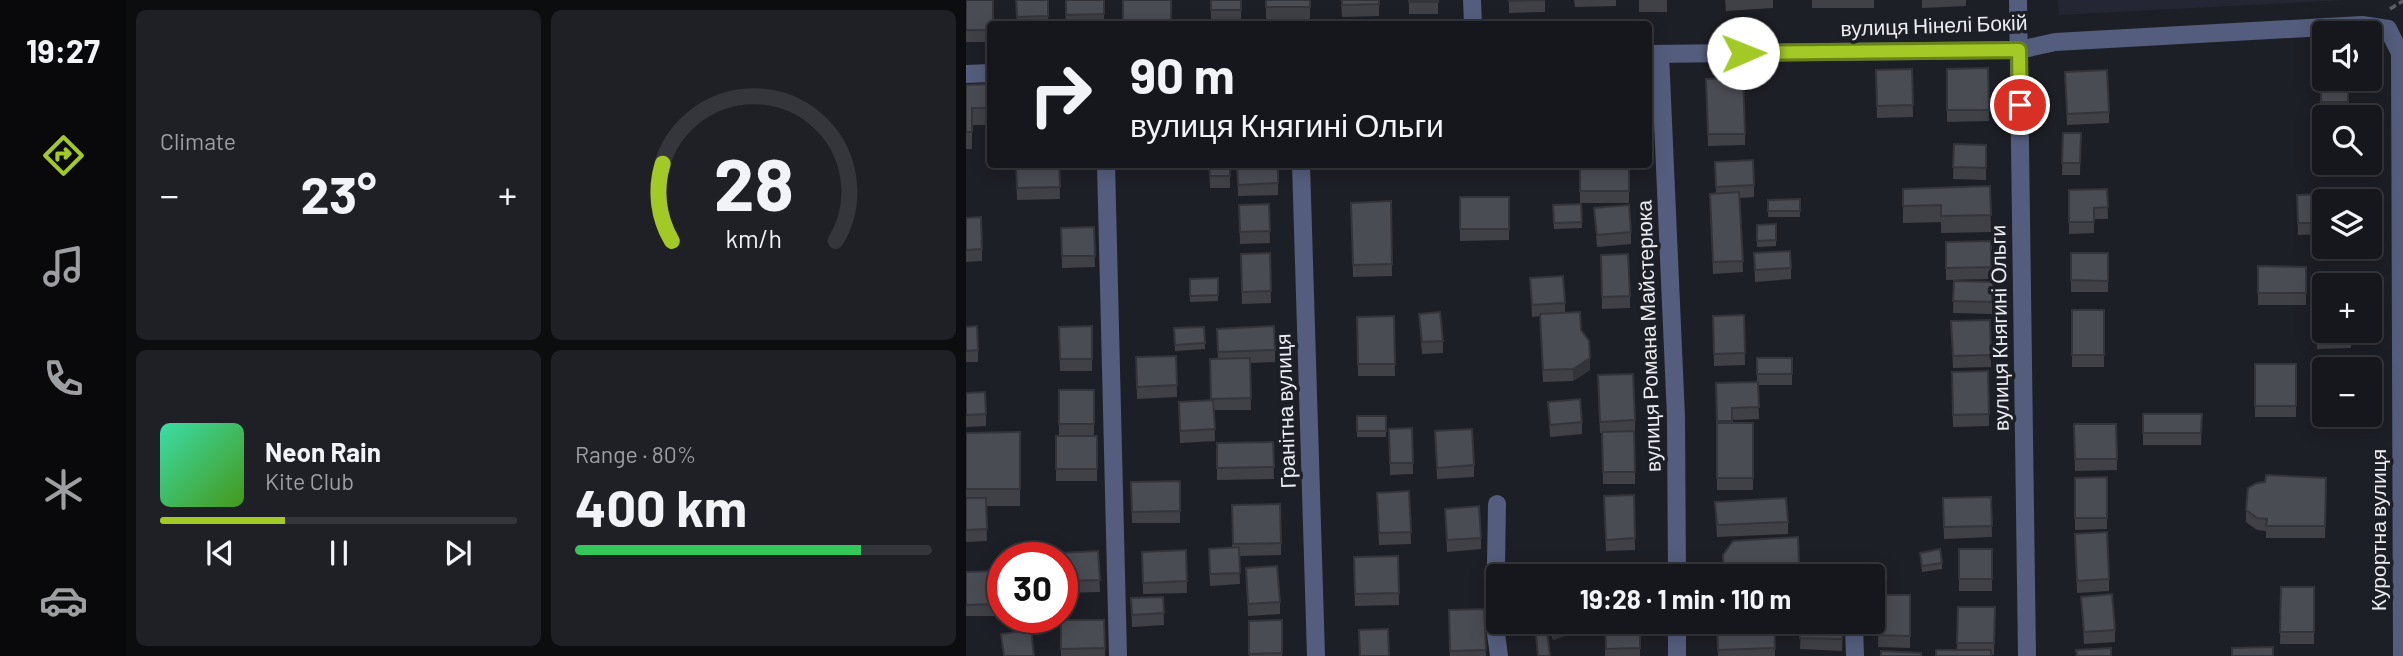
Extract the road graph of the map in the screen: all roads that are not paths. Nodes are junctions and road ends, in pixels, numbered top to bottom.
1 (1472, 0) edge
2 (2018, 0) edge
3 (1473, 21) edge
4 (2388, 29) joint
5 (2019, 50) junction
6 (1654, 54) edge
7 (987, 73) edge
8 (966, 74) edge
9 (1106, 168) edge
10 (1301, 168) edge
11 (1497, 504) dead end
12 (1677, 564) edge
13 (1677, 634) edge
14 (1854, 634) edge
15 (1118, 656) edge
16 (1316, 656) edge
17 (1499, 656) edge
18 (1677, 656) edge
19 (1855, 656) edge
20 (2027, 656) edge
21 (2402, 656) edge

1 - 3 street
2 - 5 street, вулиця Княгині Ольги
4 - 5 street, вулиця Нінелі Бокій
4 - 21 street, Курортна вулиця
5 - 6 street, вулиця Нінелі Бокій
5 - 20 street, вулиця Княгині Ольги
6 - 12 street, вулиця Романа Майстерюка
7 - 8 street
9 - 15 street
10 - 16 street, Гранітна вулиця
11 - 17 street
13 - 18 street
14 - 19 street

